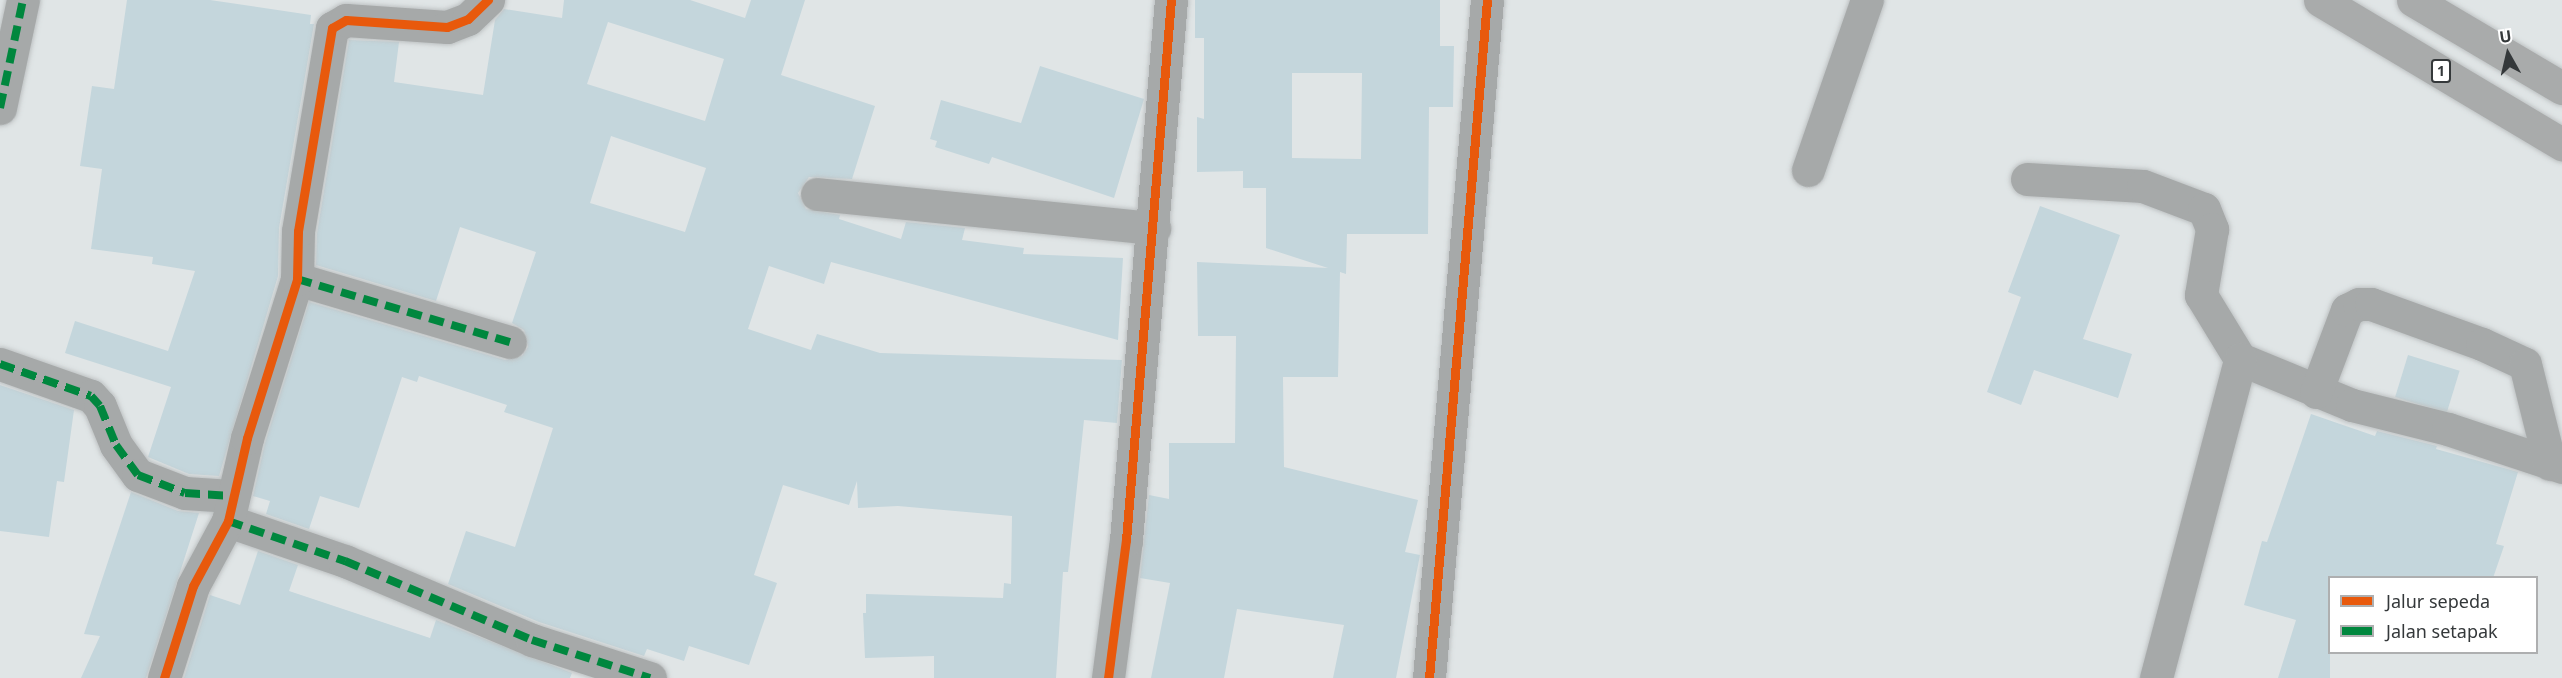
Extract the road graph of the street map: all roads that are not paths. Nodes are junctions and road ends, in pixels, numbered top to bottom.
1 (22, 0) edge
2 (488, 0) edge
3 (1171, 0) edge
4 (1487, 0) edge
5 (1867, 0) edge
6 (2319, 0) edge
7 (2413, 0) edge
8 (2562, 88) edge
9 (0, 108) edge
10 (2562, 144) edge
11 (1808, 170) dead end
12 (2027, 179) dead end
13 (817, 194) dead end
14 (1154, 228) junction
15 (297, 279) junction
16 (510, 342) dead end
17 (2240, 359) junction
18 (0, 364) edge
19 (2316, 392) junction
20 (2556, 465) edge
21 (230, 509) junction
22 (164, 678) edge
23 (650, 678) edge
24 (1108, 678) edge
25 (1429, 678) edge
26 (2156, 678) edge

1 - 9 street
2 - 15 street
3 - 14 street
4 - 25 street
5 - 11 street
6 - 10 main road, 1
7 - 8 main road
12 - 17 street
13 - 14 street
14 - 24 street
15 - 16 street
15 - 21 street
17 - 19 street
17 - 26 street
18 - 21 street
19 - 20 street
19 - 20 street
21 - 22 street
21 - 23 street

